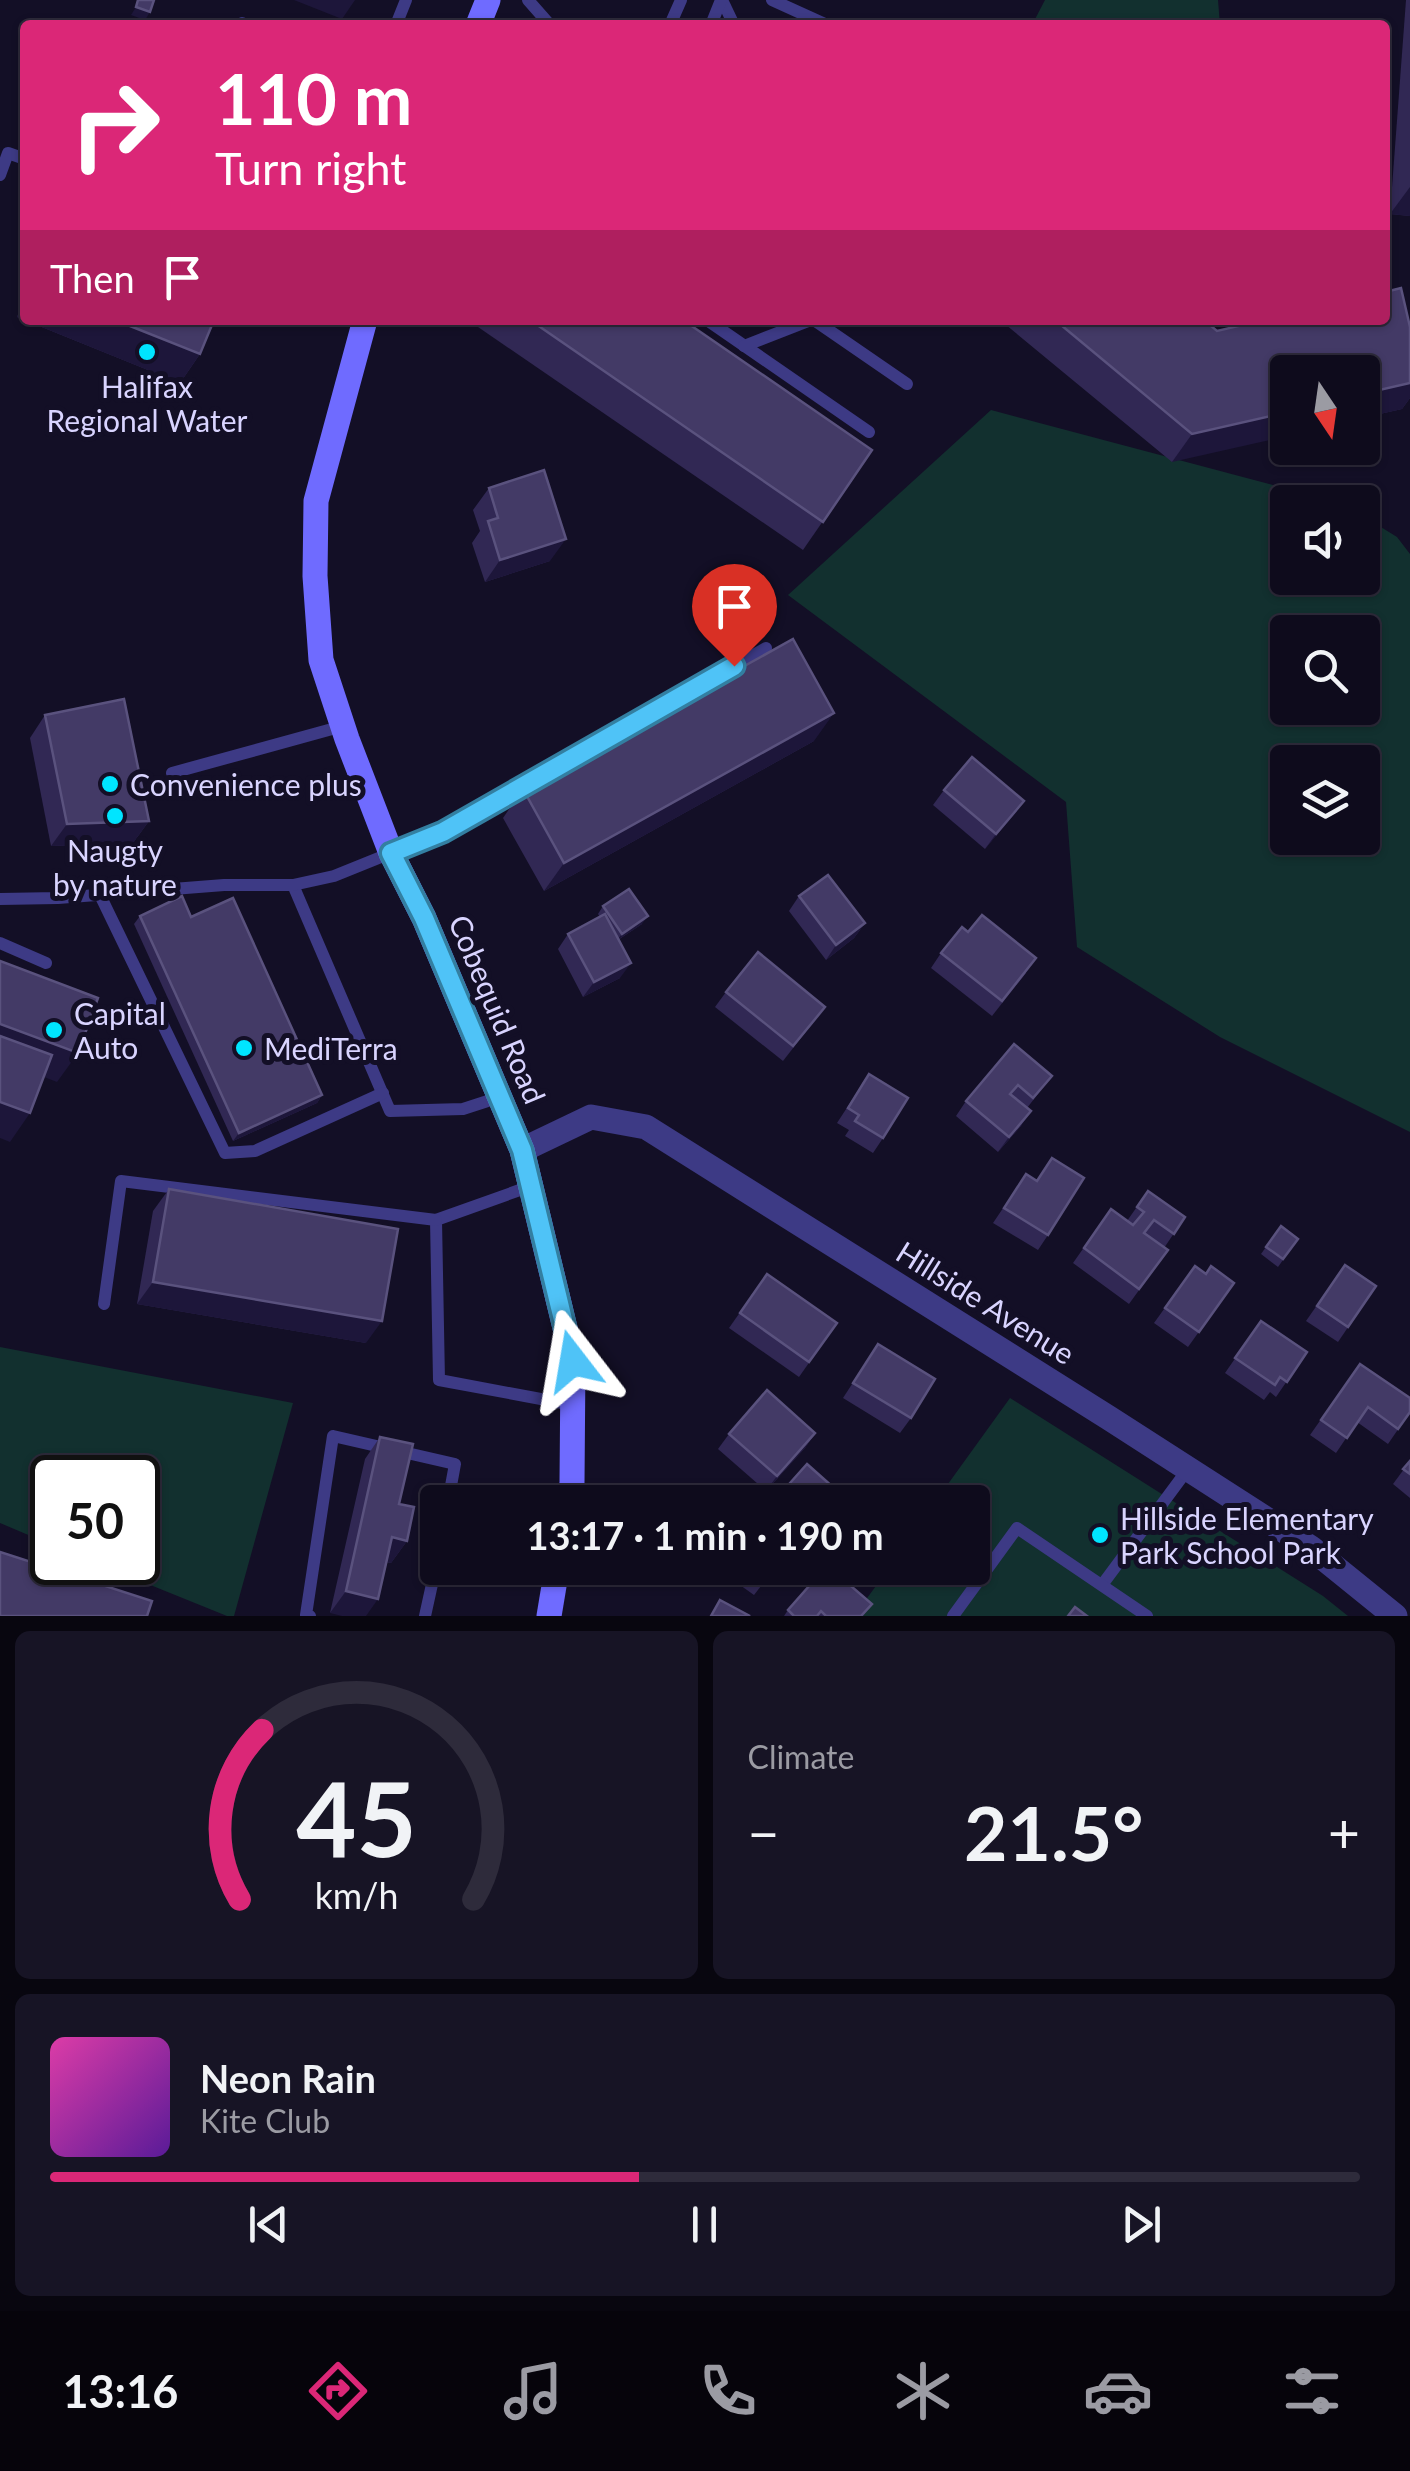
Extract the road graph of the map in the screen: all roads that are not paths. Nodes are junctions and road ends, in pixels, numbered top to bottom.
1 (528, 0) edge
2 (772, 0) edge
3 (546, 20) edge
4 (816, 20) edge
5 (20, 157) edge
6 (0, 175) edge
7 (364, 325) edge
8 (715, 325) edge
9 (800, 325) edge
10 (820, 325) edge
11 (744, 346) junction
12 (907, 384) dead end
13 (868, 432) dead end
14 (766, 648) dead end
15 (343, 726) junction
16 (172, 773) dead end
17 (391, 853) junction
18 (293, 885) junction
19 (100, 895) junction
20 (0, 899) edge
21 (0, 943) edge
22 (46, 963) dead end
23 (383, 1093) junction
24 (500, 1097) junction
25 (522, 1150) junction
26 (531, 1186) junction
27 (436, 1220) junction
28 (104, 1304) dead end
29 (572, 1405) junction
30 (1188, 1468) junction
31 (451, 1485) edge
32 (572, 1485) edge
33 (432, 1585) edge
34 (555, 1585) edge
35 (1102, 1586) junction
36 (1390, 1615) edge
37 (310, 1616) edge
38 (426, 1616) edge
39 (549, 1616) edge
40 (953, 1616) edge
41 (1147, 1616) edge

1 - 3 lane
2 - 4 lane
5 - 6 lane
7 - 15 main road, Cobequid Road
8 - 11 lane
9 - 11 lane
10 - 12 lane
11 - 13 lane
14 - 17 lane
15 - 16 lane
15 - 17 main road, Cobequid Road
17 - 18 lane
17 - 24 main road, Cobequid Road
18 - 19 lane
18 - 23 lane
19 - 20 lane
19 - 23 lane
21 - 22 lane
23 - 24 lane
24 - 25 main road, Cobequid Road
25 - 26 main road, Cobequid Road
25 - 30 street, Hillside Avenue
26 - 27 lane
26 - 29 main road, Cobequid Road
27 - 28 lane
27 - 29 lane
29 - 32 main road, Cobequid Road
30 - 35 lane
30 - 36 street, Hillside Avenue
31 - 37 lane
33 - 38 lane
34 - 39 main road
35 - 40 lane
35 - 41 lane

